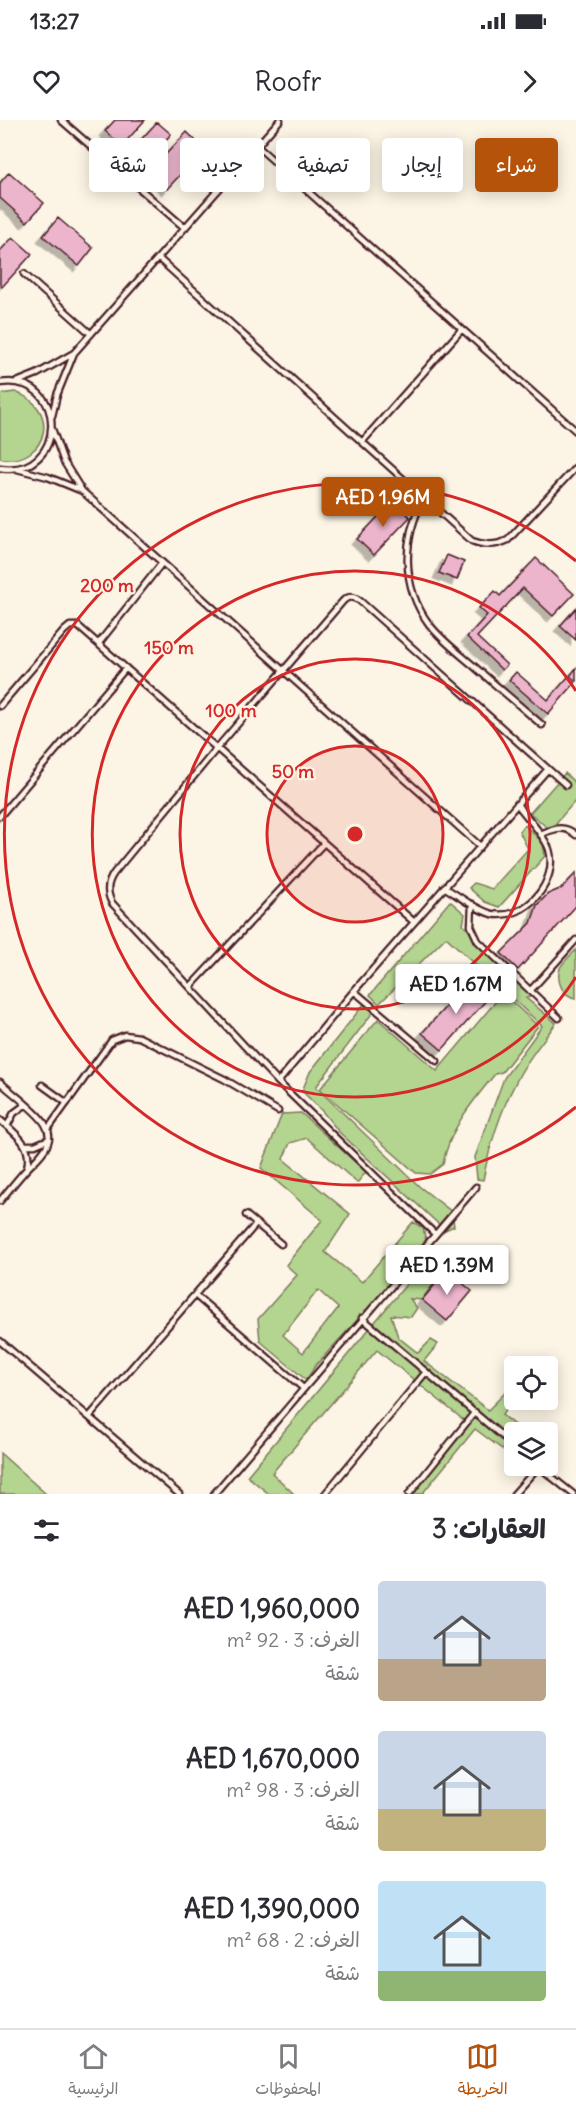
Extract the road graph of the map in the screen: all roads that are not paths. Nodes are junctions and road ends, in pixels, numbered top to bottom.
1 (61, 120) edge
2 (280, 120) edge
3 (264, 138) edge
4 (264, 152) edge
5 (217, 192) edge
6 (185, 228) junction
7 (158, 258) junction
8 (24, 274) dead end
9 (462, 329) junction
10 (91, 334) junction
11 (74, 353) junction
12 (0, 382) edge
13 (17, 382) junction
14 (52, 416) junction
15 (52, 429) junction
16 (576, 430) edge
17 (362, 442) junction
18 (576, 467) edge
19 (1, 469) edge
20 (15, 469) junction
21 (82, 491) junction
22 (424, 498) junction
23 (162, 563) junction
24 (99, 643) junction
25 (126, 668) junction
26 (283, 671) junction
27 (0, 706) edge
28 (542, 725) dead end
29 (217, 748) junction
30 (548, 769) junction
31 (566, 785) dead end
32 (517, 804) junction
33 (0, 816) edge
34 (540, 834) junction
35 (576, 835) edge
36 (324, 843) junction
37 (480, 846) junction
38 (444, 887) junction
39 (472, 904) junction
40 (414, 922) junction
41 (576, 940) edge
42 (190, 987) junction
43 (354, 991) junction
44 (530, 991) junction
45 (560, 1018) dead end
46 (437, 1061) dead end
47 (0, 1082) edge
48 (278, 1082) junction
49 (42, 1085) dead end
50 (67, 1103) junction
51 (25, 1105) junction
52 (278, 1111) dead end
53 (0, 1120) edge
54 (7, 1126) junction
55 (48, 1129) junction
56 (49, 1139) junction
57 (26, 1145) junction
58 (27, 1168) junction
59 (476, 1187) dead end
60 (0, 1201) edge
61 (246, 1215) dead end
62 (256, 1224) junction
63 (435, 1234) junction
64 (281, 1244) dead end
65 (195, 1294) junction
66 (362, 1318) junction
67 (0, 1341) edge
68 (426, 1372) junction
69 (303, 1388) junction
70 (475, 1412) junction
71 (89, 1417) junction
72 (504, 1437) edge
73 (530, 1476) edge
74 (551, 1476) edge
75 (179, 1494) edge
76 (214, 1494) edge
77 (325, 1494) edge
78 (409, 1494) edge
79 (514, 1494) edge
80 (573, 1494) edge

1 - 6 lane
2 - 3 lane
4 - 9 lane
5 - 6 lane
6 - 7 lane
7 - 10 lane
7 - 17 lane
8 - 10 lane
9 - 16 lane
9 - 17 lane
10 - 11 lane
11 - 13 lane
11 - 14 lane
12 - 13 lane
13 - 14 lane
14 - 15 lane
15 - 20 lane
15 - 21 lane
17 - 22 lane
18 - 22 lane
19 - 20 lane
20 - 21 lane
21 - 23 lane
22 - 28 lane
23 - 24 lane
23 - 26 lane
24 - 25 lane
24 - 27 lane
25 - 29 lane
25 - 33 lane
26 - 29 lane
26 - 30 lane
26 - 37 lane
29 - 36 lane
29 - 42 lane
30 - 31 lane
30 - 32 lane
32 - 34 lane
32 - 37 lane
34 - 35 lane
34 - 39 lane
36 - 40 lane
36 - 42 lane
37 - 38 lane
38 - 39 lane
38 - 40 lane
39 - 44 lane
40 - 43 lane
41 - 44 lane
42 - 48 lane
43 - 46 lane
43 - 48 lane
44 - 45 lane
47 - 51 lane
48 - 63 lane
49 - 50 lane
50 - 52 lane
50 - 55 lane
51 - 54 lane
51 - 55 lane
53 - 54 lane
54 - 57 lane
55 - 56 lane
56 - 57 lane
56 - 58 lane
57 - 58 lane
58 - 60 lane
59 - 63 lane
61 - 62 lane
62 - 64 lane
62 - 65 lane
63 - 66 lane
65 - 69 lane
65 - 71 lane
66 - 68 lane
66 - 69 lane
67 - 71 lane
68 - 70 lane
68 - 77 lane
69 - 76 lane
70 - 72 lane
70 - 78 lane
71 - 75 lane
73 - 79 lane
74 - 80 lane

